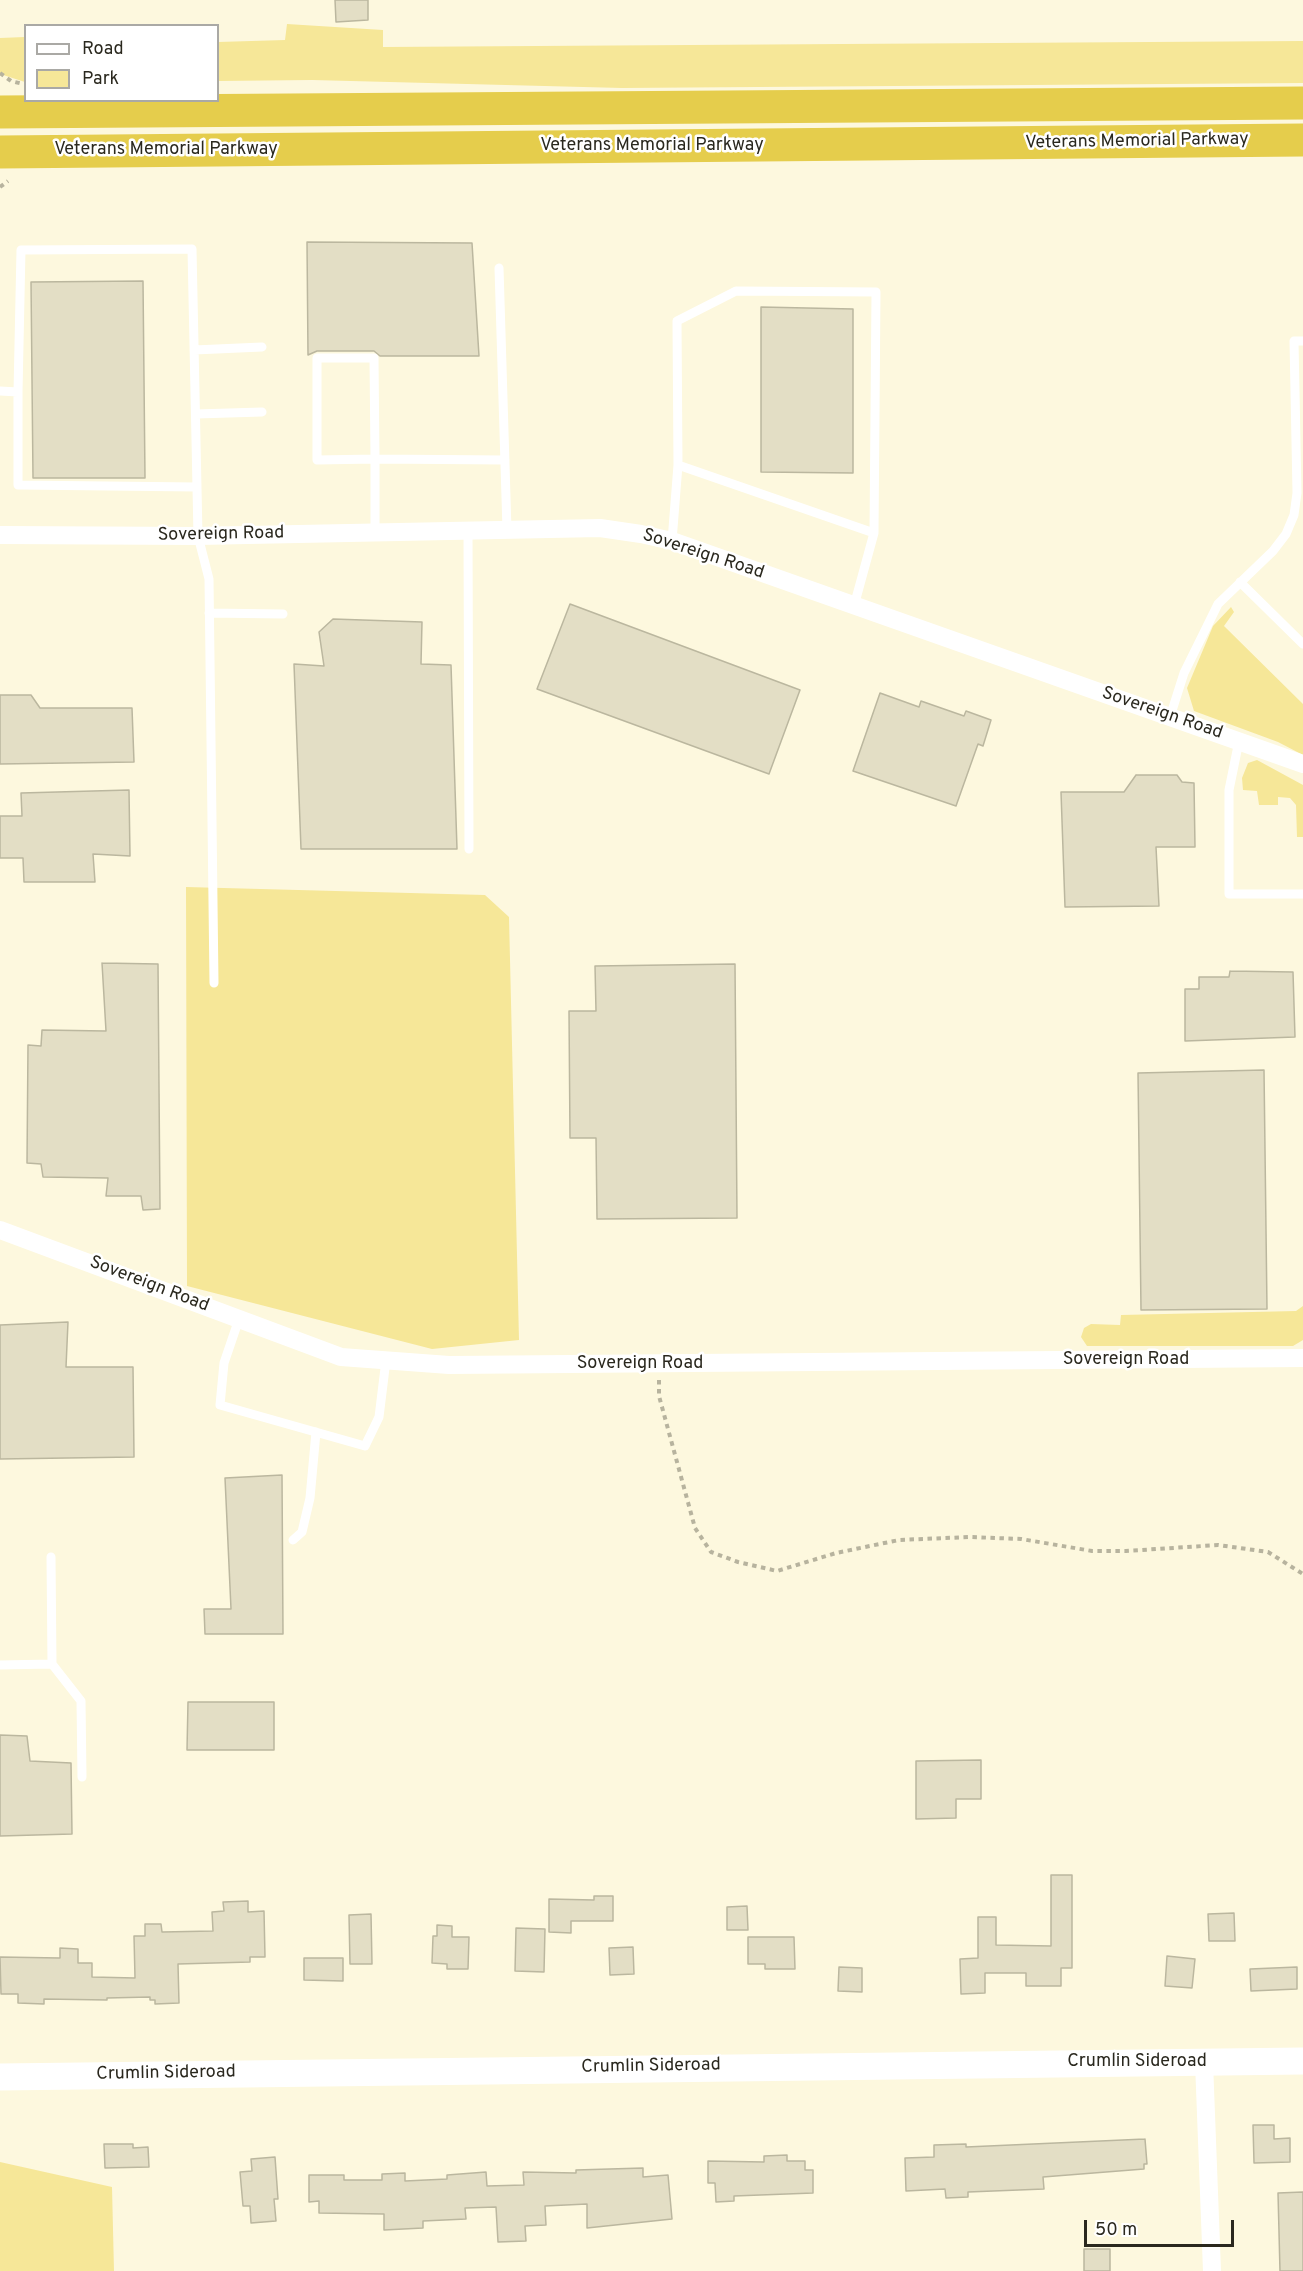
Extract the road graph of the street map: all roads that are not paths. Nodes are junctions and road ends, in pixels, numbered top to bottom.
1 (1303, 103) edge
2 (0, 112) edge
3 (1303, 140) edge
4 (4, 166) edge
5 (498, 268) dead end
6 (1303, 340) edge
7 (262, 347) dead end
8 (194, 350) junction
9 (0, 391) edge
10 (18, 392) junction
11 (262, 412) dead end
12 (195, 414) junction
13 (375, 459) junction
14 (504, 460) junction
15 (678, 465) junction
16 (197, 487) junction
17 (507, 530) junction
18 (468, 531) junction
19 (375, 533) junction
20 (874, 533) junction
21 (0, 535) edge
22 (198, 536) junction
23 (672, 541) junction
24 (1240, 582) junction
25 (854, 606) junction
26 (209, 613) junction
27 (283, 614) dead end
28 (1303, 644) edge
29 (1170, 717) junction
30 (1239, 741) junction
31 (1303, 764) edge
32 (469, 849) dead end
33 (1303, 894) edge
34 (214, 984) dead end
35 (0, 1230) edge
36 (239, 1319) junction
37 (1303, 1358) edge
38 (386, 1360) junction
39 (316, 1432) junction
40 (293, 1540) dead end
41 (51, 1557) dead end
42 (52, 1664) junction
43 (0, 1665) edge
44 (82, 1777) dead end
45 (1303, 2061) edge
46 (1204, 2062) junction
47 (0, 2077) edge
48 (1212, 2271) edge

1 - 2 highway, Veterans Memorial Parkway
3 - 4 highway, Veterans Memorial Parkway
5 - 14 lane
6 - 24 lane
7 - 8 lane
8 - 10 lane
8 - 12 lane
9 - 10 lane
10 - 16 lane
11 - 12 lane
12 - 16 lane
13 - 13 lane
13 - 14 lane
13 - 19 lane
14 - 17 lane
15 - 20 lane
15 - 20 lane
15 - 23 lane
16 - 22 lane
17 - 18 street, Sovereign Road
17 - 23 street, Sovereign Road
18 - 19 street, Sovereign Road
18 - 32 lane
19 - 22 street, Sovereign Road
20 - 25 lane
21 - 22 street, Sovereign Road
22 - 26 lane
23 - 25 street, Sovereign Road
24 - 28 lane
24 - 29 lane
25 - 29 street, Sovereign Road
26 - 27 lane
26 - 34 lane
29 - 30 street, Sovereign Road
30 - 31 street, Sovereign Road
30 - 33 lane
35 - 36 street, Sovereign Road
36 - 38 street, Sovereign Road
36 - 39 lane
37 - 38 street, Sovereign Road
38 - 39 lane
39 - 40 lane
41 - 42 lane
42 - 43 lane
42 - 44 lane
45 - 46 street, Crumlin Sideroad
46 - 47 street, Crumlin Sideroad
46 - 48 street

